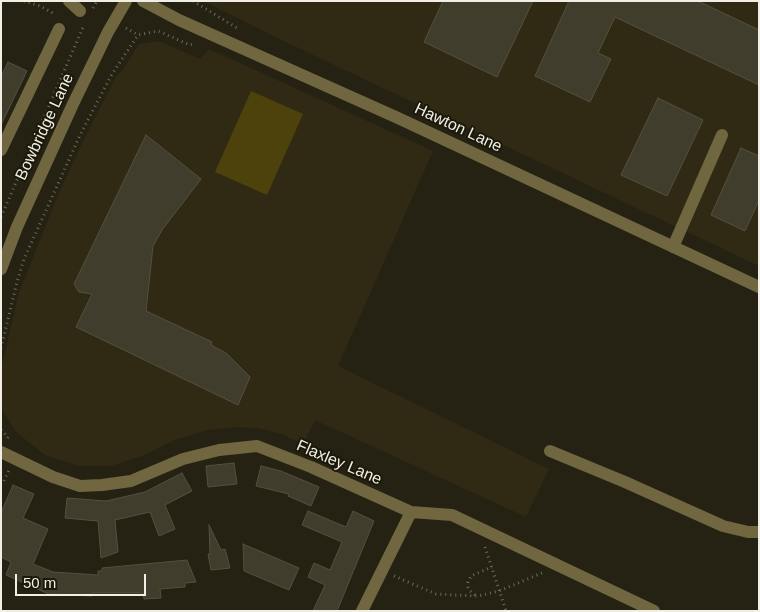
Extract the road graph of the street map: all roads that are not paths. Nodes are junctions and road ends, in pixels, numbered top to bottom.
1 (69, 1) edge
2 (126, 1) edge
3 (143, 1) edge
4 (85, 16) road end
5 (59, 28) dead end
6 (722, 135) dead end
7 (1, 150) edge
8 (674, 247) junction
9 (1, 269) edge
10 (759, 287) edge
11 (550, 451) dead end
12 (1, 452) edge
13 (411, 512) junction
14 (759, 532) edge
15 (362, 611) edge
16 (654, 611) edge

1 - 4 street
2 - 9 street, Bowbridge Lane
3 - 8 street, Hawton Lane
5 - 7 street
6 - 8 street
8 - 10 street, Hawton Lane
11 - 14 street
12 - 13 street, Flaxley Lane
13 - 15 street
13 - 16 street, Flaxley Lane

